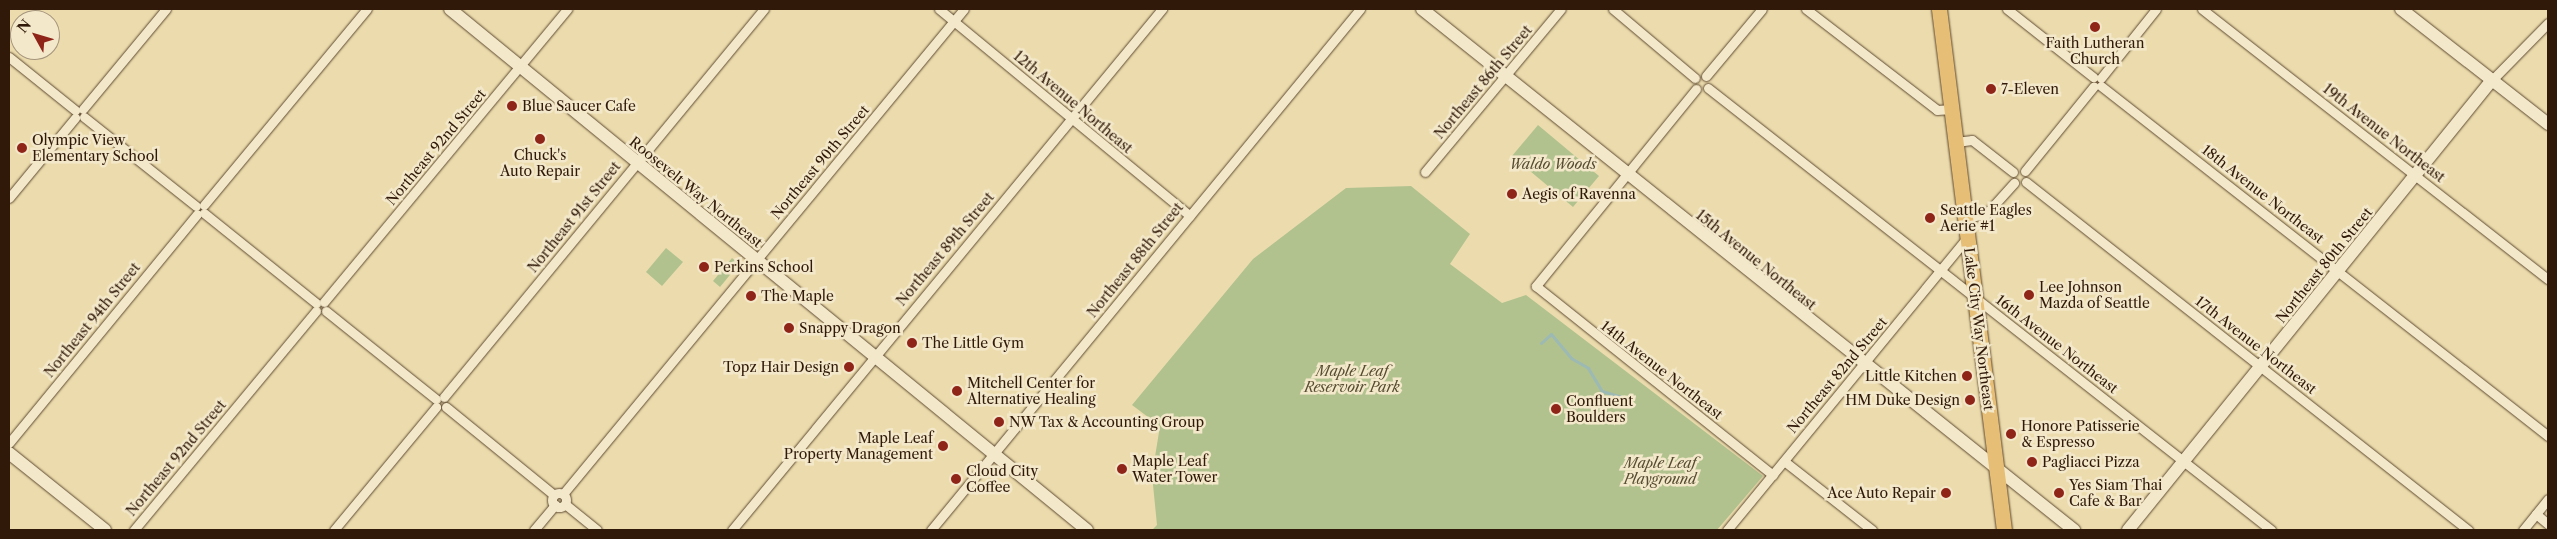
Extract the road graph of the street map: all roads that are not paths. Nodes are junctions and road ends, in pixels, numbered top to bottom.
1 (166, 9) edge
2 (367, 9) edge
3 (450, 9) edge
4 (567, 9) edge
5 (764, 9) edge
6 (939, 9) edge
7 (964, 9) edge
8 (1162, 9) edge
9 (1360, 9) edge
10 (1422, 9) edge
11 (1561, 9) edge
12 (1613, 9) edge
13 (1762, 9) edge
14 (1806, 9) edge
15 (1939, 9) edge
16 (2007, 9) edge
17 (2156, 9) edge
18 (2202, 9) edge
19 (2401, 9) edge
20 (954, 21) junction
21 (2548, 23) edge
22 (9, 57) edge
23 (520, 67) junction
24 (1706, 76) junction
25 (1504, 77) junction
26 (1695, 78) junction
27 (2492, 80) junction
28 (2097, 82) junction
29 (1708, 88) junction
30 (1696, 89) junction
31 (1952, 109) junction
32 (79, 113) junction
33 (1071, 118) junction
34 (2548, 124) edge
35 (1956, 142) junction
36 (637, 163) junction
37 (2024, 171) junction
38 (1425, 172) dead end
39 (2013, 172) junction
40 (1626, 174) junction
41 (2416, 175) junction
42 (2026, 182) junction
43 (2014, 183) junction
44 (9, 198) edge
45 (200, 210) junction
46 (1190, 216) junction
47 (1965, 218) junction
48 (1968, 237) junction
49 (756, 260) junction
50 (2339, 270) junction
51 (1938, 272) junction
52 (2548, 279) edge
53 (1975, 301) junction
54 (320, 307) junction
55 (875, 355) junction
56 (1863, 365) junction
57 (2260, 366) junction
58 (440, 403) junction
59 (2548, 436) edge
60 (9, 443) edge
61 (9, 453) edge
62 (995, 453) junction
63 (1784, 461) junction
64 (2184, 461) junction
65 (1996, 469) junction
66 (1773, 475) junction
67 (559, 494) junction
68 (2548, 499) edge
69 (565, 504) junction
70 (554, 505) junction
71 (2536, 514) junction
72 (2548, 524) edge
73 (137, 527) edge
74 (105, 530) edge
75 (334, 530) edge
76 (534, 530) edge
77 (597, 530) edge
78 (732, 530) edge
79 (931, 530) edge
80 (1087, 530) edge
81 (1727, 530) edge
82 (1872, 530) edge
83 (2004, 530) edge
84 (2074, 530) edge
85 (2128, 530) edge
86 (2271, 530) edge
87 (2468, 530) edge
88 (2523, 530) edge

1 - 32 street
2 - 45 street, Northeast 94th Street
3 - 23 street, Roosevelt Way Northeast
4 - 23 street, Northeast 92nd Street
5 - 36 street, Northeast 91st Street
6 - 20 street, 12th Avenue Northeast
7 - 20 street, Northeast 90th Street
8 - 33 street, Northeast 89th Street
9 - 46 street, Northeast 88th Street
10 - 25 street, 15th Avenue Northeast
11 - 25 street, Northeast 86th Street
12 - 26 street
13 - 24 street
14 - 31 street
15 - 31 main road, Lake City Way Northeast
16 - 28 street, 18th Avenue Northeast
17 - 28 street
18 - 41 street, 19th Avenue Northeast
19 - 27 street
20 - 33 street, 12th Avenue Northeast
20 - 49 street, Northeast 90th Street
21 - 27 street, Northeast 80th Street
22 - 32 street
23 - 36 street, Roosevelt Way Northeast
23 - 54 street, Northeast 92nd Street
24 - 26 street
24 - 29 street
25 - 38 street, Northeast 86th Street
25 - 40 street, 15th Avenue Northeast
26 - 30 street
27 - 34 street
27 - 41 street, Northeast 80th Street
28 - 37 street
28 - 50 street, 18th Avenue Northeast
29 - 30 street
29 - 51 street, 16th Avenue Northeast
30 - 40 street
31 - 35 main road, Lake City Way Northeast
32 - 44 street
32 - 45 street
33 - 46 street, 12th Avenue Northeast
33 - 55 street, Northeast 89th Street
35 - 39 street
35 - 47 main road, Lake City Way Northeast
36 - 49 street, Roosevelt Way Northeast
36 - 58 street, Northeast 91st Street
37 - 39 street
37 - 42 street
39 - 43 street
40 - 56 street, 15th Avenue Northeast
40 - 66 street, 14th Avenue Northeast
41 - 50 street, Northeast 80th Street
41 - 52 street, 19th Avenue Northeast
42 - 43 street
42 - 57 street, 17th Avenue Northeast
43 - 47 street
45 - 54 street
45 - 60 street, Northeast 94th Street
46 - 62 street, Northeast 88th Street
47 - 48 main road, Lake City Way Northeast
48 - 51 street, Northeast 82nd Street
48 - 53 main road, Lake City Way Northeast
49 - 55 street, Roosevelt Way Northeast
49 - 67 street, Northeast 90th Street
50 - 57 street, Northeast 80th Street
50 - 59 street, 18th Avenue Northeast
51 - 53 street, 16th Avenue Northeast
51 - 56 street, Northeast 82nd Street
53 - 64 street, 16th Avenue Northeast
53 - 65 main road, Lake City Way Northeast
54 - 58 street
54 - 73 street, Northeast 92nd Street
55 - 62 street, Roosevelt Way Northeast
55 - 78 street, Northeast 89th Street
56 - 63 street, Northeast 82nd Street
56 - 65 street, 15th Avenue Northeast
57 - 64 street, Northeast 80th Street
57 - 87 street, 17th Avenue Northeast
58 - 67 street
58 - 75 street, Northeast 91st Street
61 - 74 street
62 - 79 street, Northeast 88th Street
62 - 80 street, Roosevelt Way Northeast
63 - 66 street, Northeast 82nd Street
63 - 82 street
64 - 85 street, Northeast 80th Street
64 - 86 street, 16th Avenue Northeast
65 - 83 main road, Lake City Way Northeast
65 - 84 street, 15th Avenue Northeast
66 - 81 street, Northeast 82nd Street
67 - 69 street
67 - 70 street
68 - 71 street
69 - 70 street
69 - 77 street
70 - 76 street
71 - 72 street
71 - 88 street

